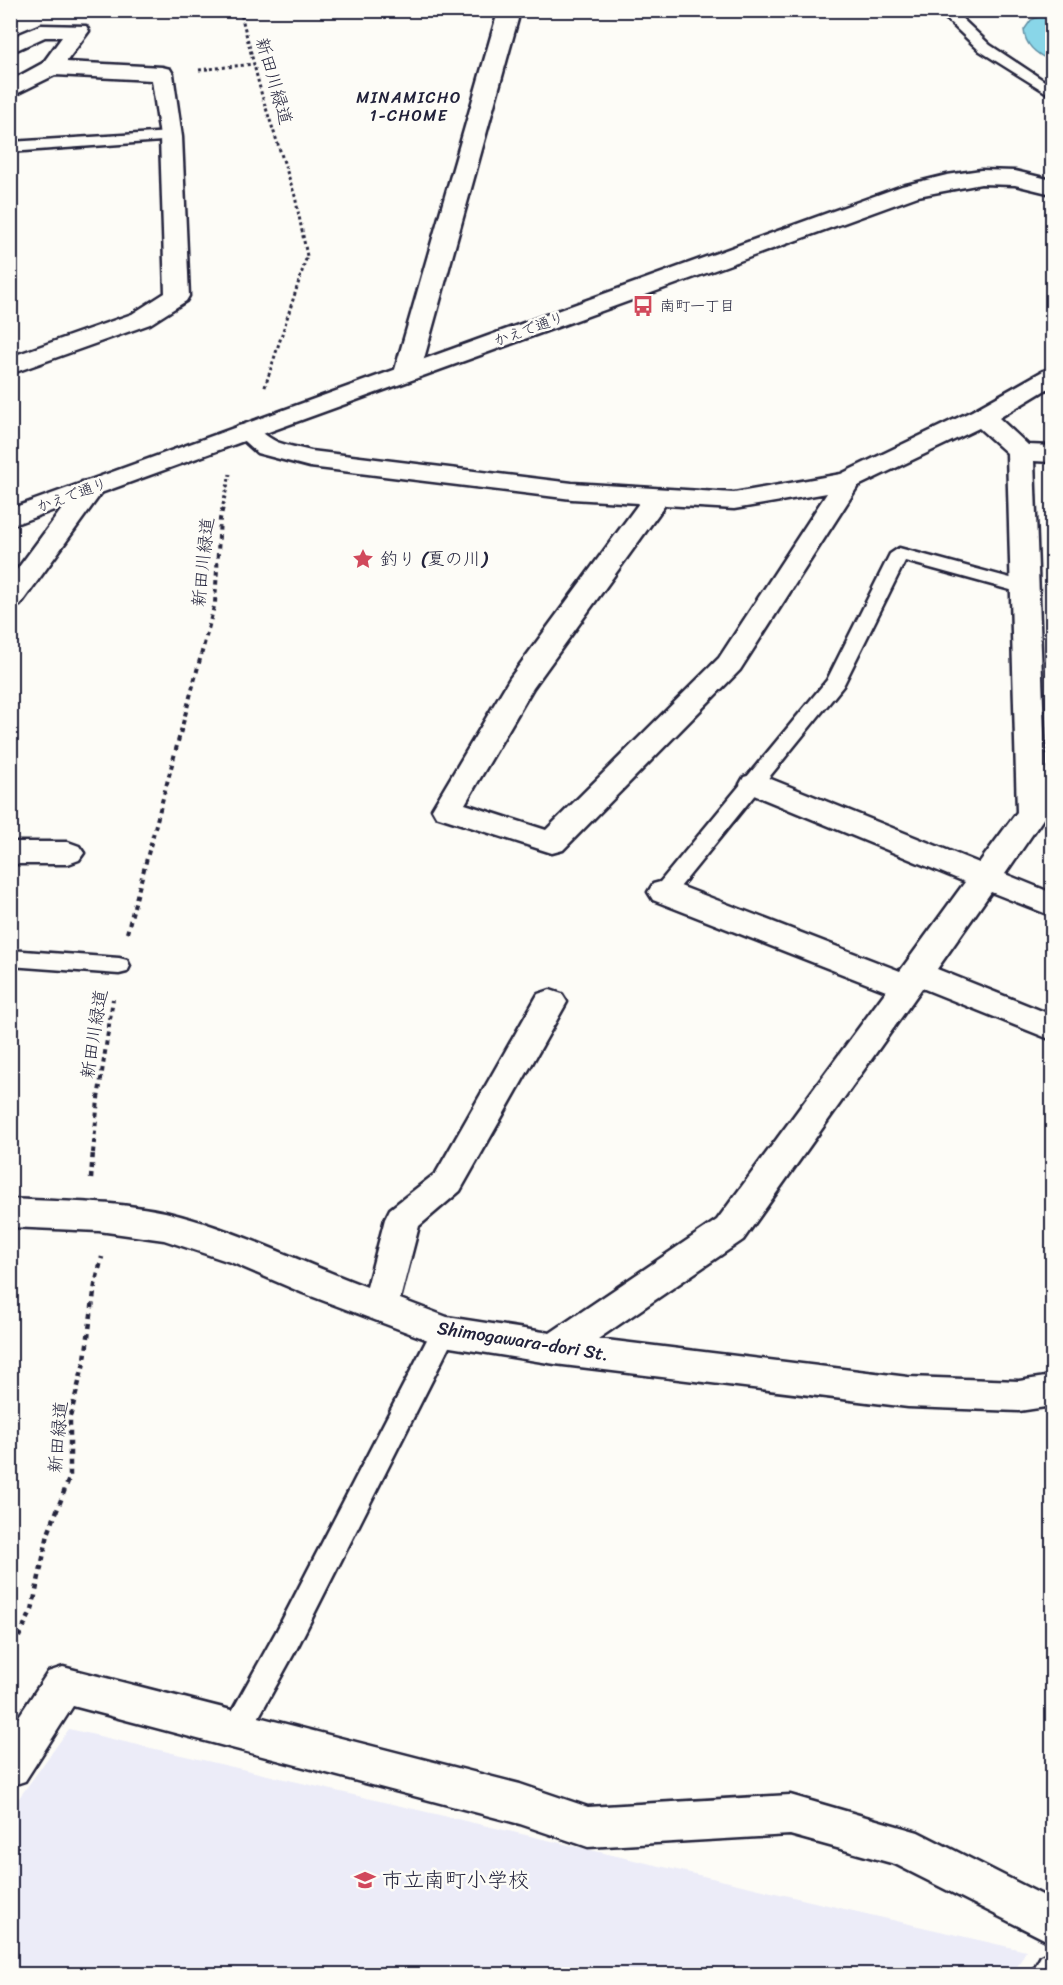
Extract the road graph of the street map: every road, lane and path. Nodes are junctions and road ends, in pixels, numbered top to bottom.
1 (240, 10) edge
2 (944, 10) edge
3 (507, 19) dead end
4 (10, 47) edge
5 (254, 64) junction
6 (51, 68) junction
7 (162, 74) junction
8 (10, 90) edge
9 (1053, 92) edge
10 (171, 137) junction
11 (10, 147) edge
12 (1053, 187) edge
13 (12, 364) edge
14 (407, 373) junction
15 (1053, 376) edge
16 (262, 394) dead end
17 (981, 417) junction
18 (247, 432) junction
19 (206, 446) junction
20 (1020, 452) junction
21 (1053, 454) edge
22 (848, 481) junction
23 (92, 488) junction
24 (657, 496) junction
25 (10, 518) edge
26 (1025, 588) junction
27 (10, 599) edge
28 (755, 784) junction
29 (10, 853) edge
30 (68, 853) dead end
31 (986, 876) junction
32 (664, 892) joint
33 (1053, 905) edge
34 (10, 958) edge
35 (119, 966) junction
36 (911, 980) junction
37 (550, 1002) dead end
38 (1053, 1028) edge
39 (10, 1212) edge
40 (99, 1217) junction
41 (380, 1307) junction
42 (444, 1331) junction
43 (555, 1349) junction
44 (1053, 1391) edge
45 (10, 1655) edge
46 (236, 1731) junction
47 (10, 1767) edge
48 (1053, 1922) edge
49 (1053, 1966) edge
50 (1046, 1974) edge

1 - 5 path, 新田川緑道
2 - 9 lane
3 - 14 street
4 - 6 street
5 - 7 path
5 - 16 path, 新田川緑道
6 - 7 street
6 - 8 street
7 - 10 street
10 - 11 lane
10 - 13 street
12 - 14 street, かえで通り
14 - 18 street, かえで通り
15 - 17 street
17 - 20 street
17 - 22 street
18 - 19 street, かえで通り
18 - 24 street
19 - 23 street, かえで通り
19 - 35 path, 新田川緑道
20 - 21 street
20 - 26 street
22 - 24 street
22 - 24 street
23 - 25 street, かえで通り
23 - 27 street
26 - 28 lane
26 - 31 street
28 - 31 street
28 - 32 lane
29 - 30 street
31 - 33 street
31 - 36 street
32 - 36 street
34 - 35 lane
35 - 40 path, 新田川緑道
36 - 38 street
36 - 43 street
37 - 41 street
39 - 40 street, Shimogawara-dori St.
40 - 41 street, Shimogawara-dori St.
40 - 45 path, 新田緑道
41 - 42 street, Shimogawara-dori St.
42 - 43 street, Shimogawara-dori St.
42 - 46 lane
43 - 44 street, Shimogawara-dori St.
46 - 47 street
46 - 48 street
49 - 50 lane

